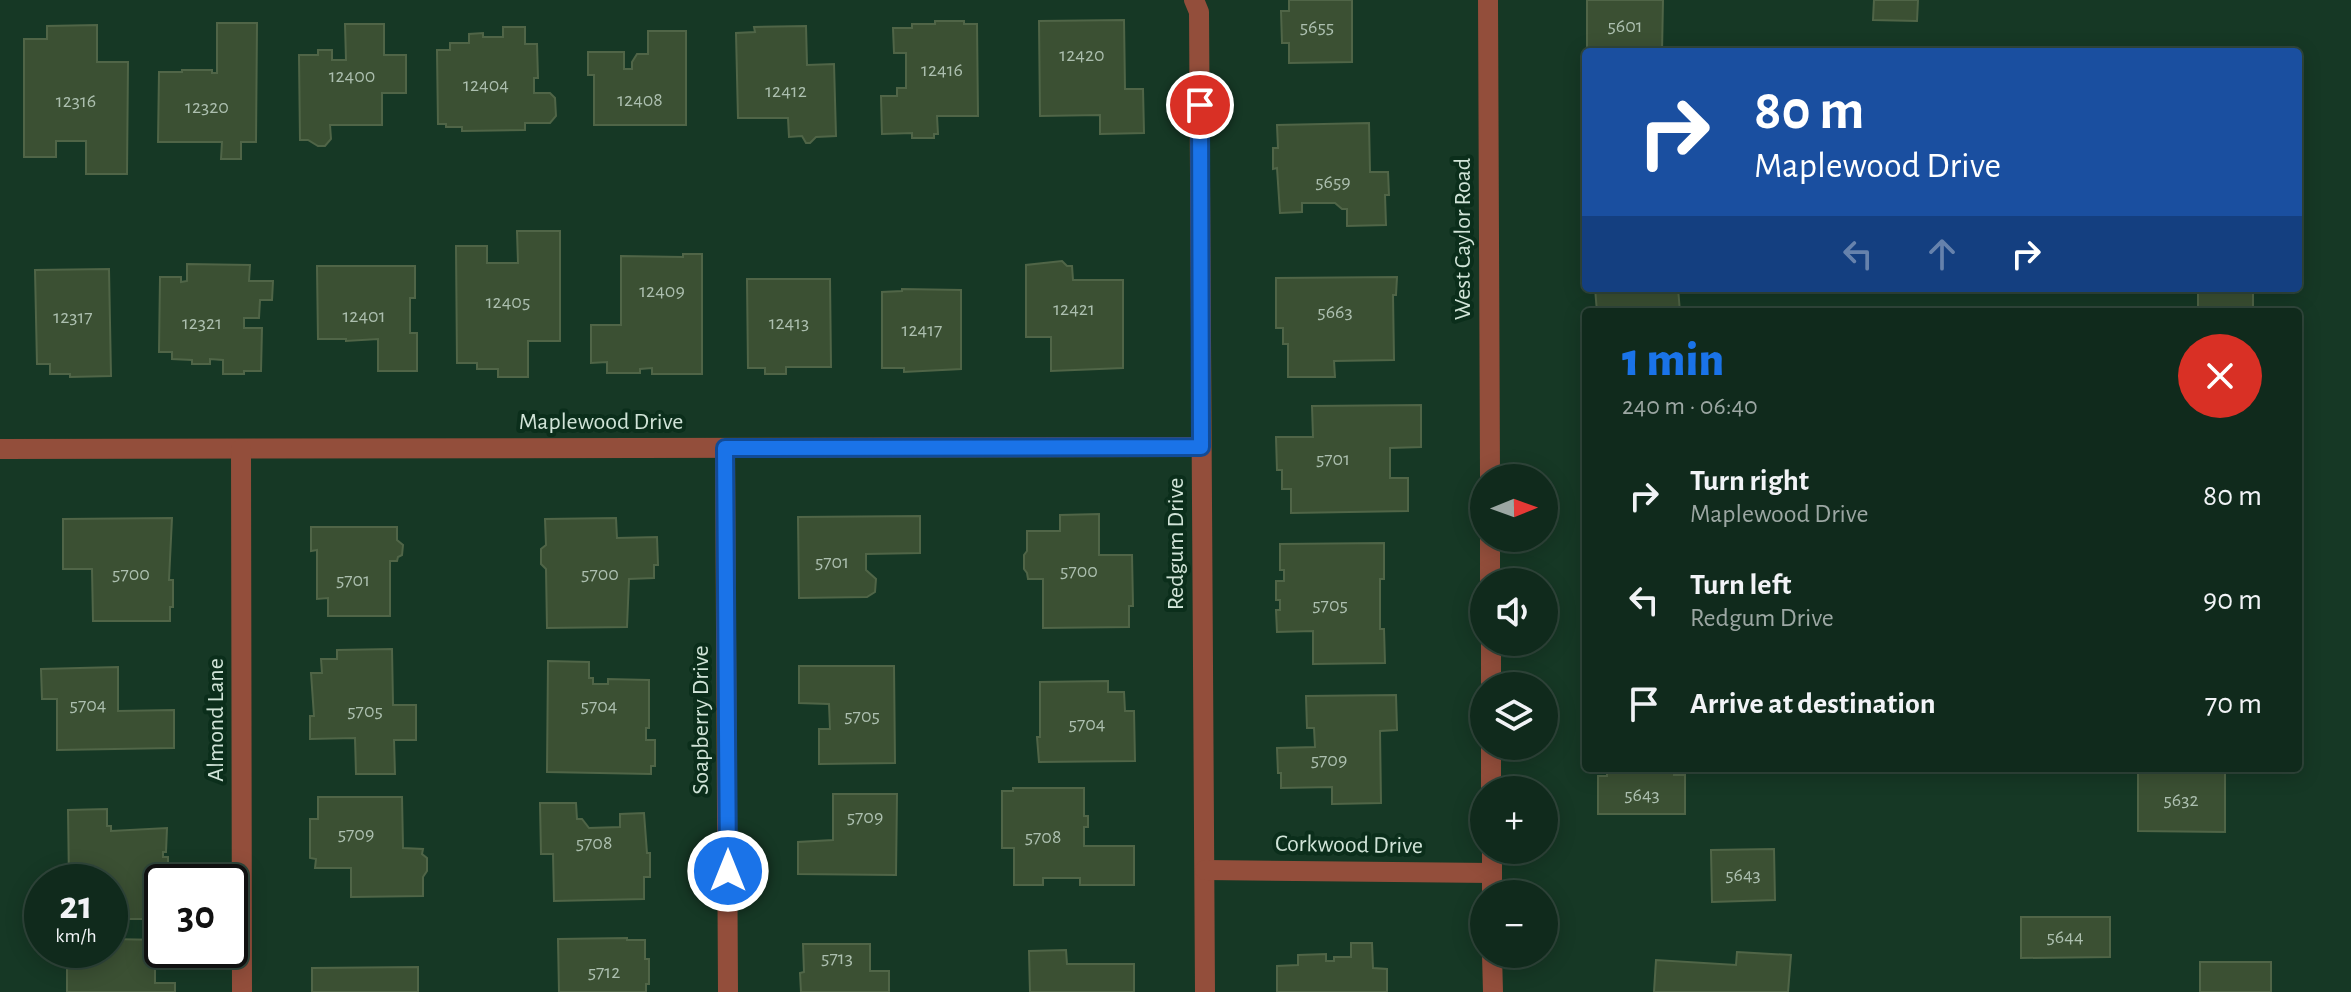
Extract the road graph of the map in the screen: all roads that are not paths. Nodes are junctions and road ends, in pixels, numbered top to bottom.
1 (1194, 0) edge
2 (1488, 0) edge
3 (1201, 447) junction
4 (725, 448) junction
5 (0, 449) edge
6 (241, 449) junction
7 (1490, 464) edge
8 (1492, 864) edge
9 (1205, 870) junction
10 (1492, 873) junction
11 (1492, 880) edge
12 (1492, 968) edge
13 (242, 992) edge
14 (728, 992) edge
15 (1205, 992) edge
16 (1493, 992) edge

1 - 3 street, Redgum Drive
2 - 7 street, West Caylor Road
3 - 4 street, Maplewood Drive
3 - 9 street, Redgum Drive
4 - 6 street, Maplewood Drive
4 - 14 street, Soapberry Drive
5 - 6 street, Maplewood Drive
6 - 13 street, Almond Lane
8 - 10 street
9 - 10 street, Corkwood Drive
9 - 15 street, Redgum Drive
10 - 11 street
12 - 16 street

